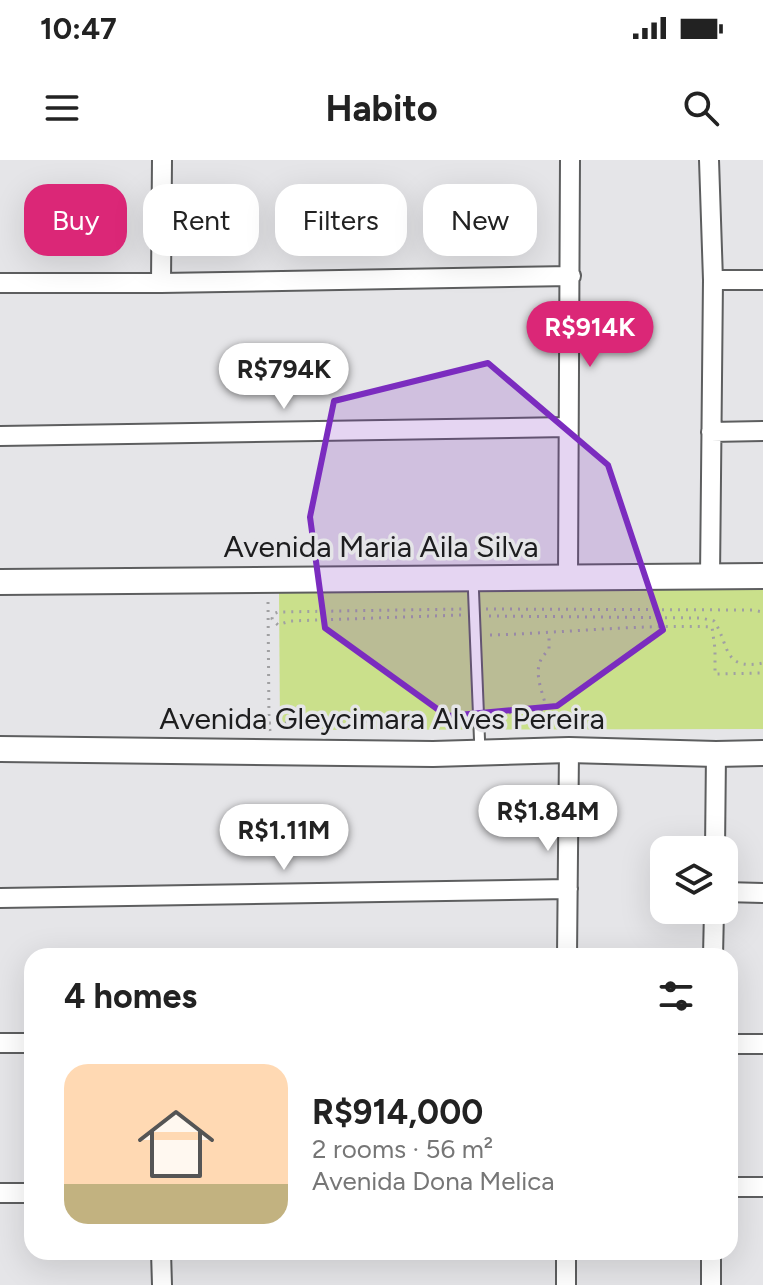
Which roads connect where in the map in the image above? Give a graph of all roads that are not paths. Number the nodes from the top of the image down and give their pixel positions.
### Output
1 (162, 160) edge
2 (570, 160) edge
3 (709, 160) edge
4 (571, 276) junction
5 (713, 280) junction
6 (763, 280) edge
7 (0, 283) edge
8 (161, 283) junction
9 (568, 427) junction
10 (763, 431) edge
11 (711, 432) junction
12 (0, 436) edge
13 (763, 576) edge
14 (710, 577) junction
15 (568, 578) junction
16 (473, 579) junction
17 (0, 582) edge
18 (0, 749) edge
19 (569, 750) junction
20 (480, 753) junction
21 (763, 753) edge
22 (716, 754) junction
23 (715, 836) edge
24 (568, 889) junction
25 (738, 892) edge
26 (763, 893) edge
27 (0, 898) edge
28 (714, 924) edge
29 (567, 948) edge
30 (713, 948) edge
31 (0, 1043) edge
32 (24, 1043) edge
33 (738, 1044) edge
34 (763, 1044) edge
35 (738, 1187) edge
36 (763, 1187) edge
37 (0, 1193) edge
38 (24, 1193) edge
39 (161, 1260) edge
40 (566, 1260) edge
41 (711, 1260) edge
42 (162, 1285) edge
43 (566, 1285) edge
44 (711, 1285) edge

1 - 8 street
2 - 4 street
3 - 5 street
4 - 8 street
4 - 9 street
5 - 6 street
5 - 11 street
7 - 8 street
9 - 12 street
9 - 15 street
10 - 11 street
11 - 14 street
13 - 14 street, Avenida Maria Aila Silva
14 - 15 street, Avenida Maria Aila Silva
15 - 16 street, Avenida Maria Aila Silva
16 - 17 street, Avenida Maria Aila Silva
16 - 20 lane
18 - 20 street, Avenida Gleycimara Alves Pereira
19 - 20 street, Avenida Gleycimara Alves Pereira
19 - 22 street, Avenida Gleycimara Alves Pereira
19 - 24 street
21 - 22 street, Avenida Gleycimara Alves Pereira
22 - 23 street
24 - 27 street
24 - 29 street
25 - 26 street
28 - 30 street
31 - 32 street
33 - 34 street
35 - 36 street
37 - 38 street
39 - 42 street
40 - 43 street
41 - 44 street

